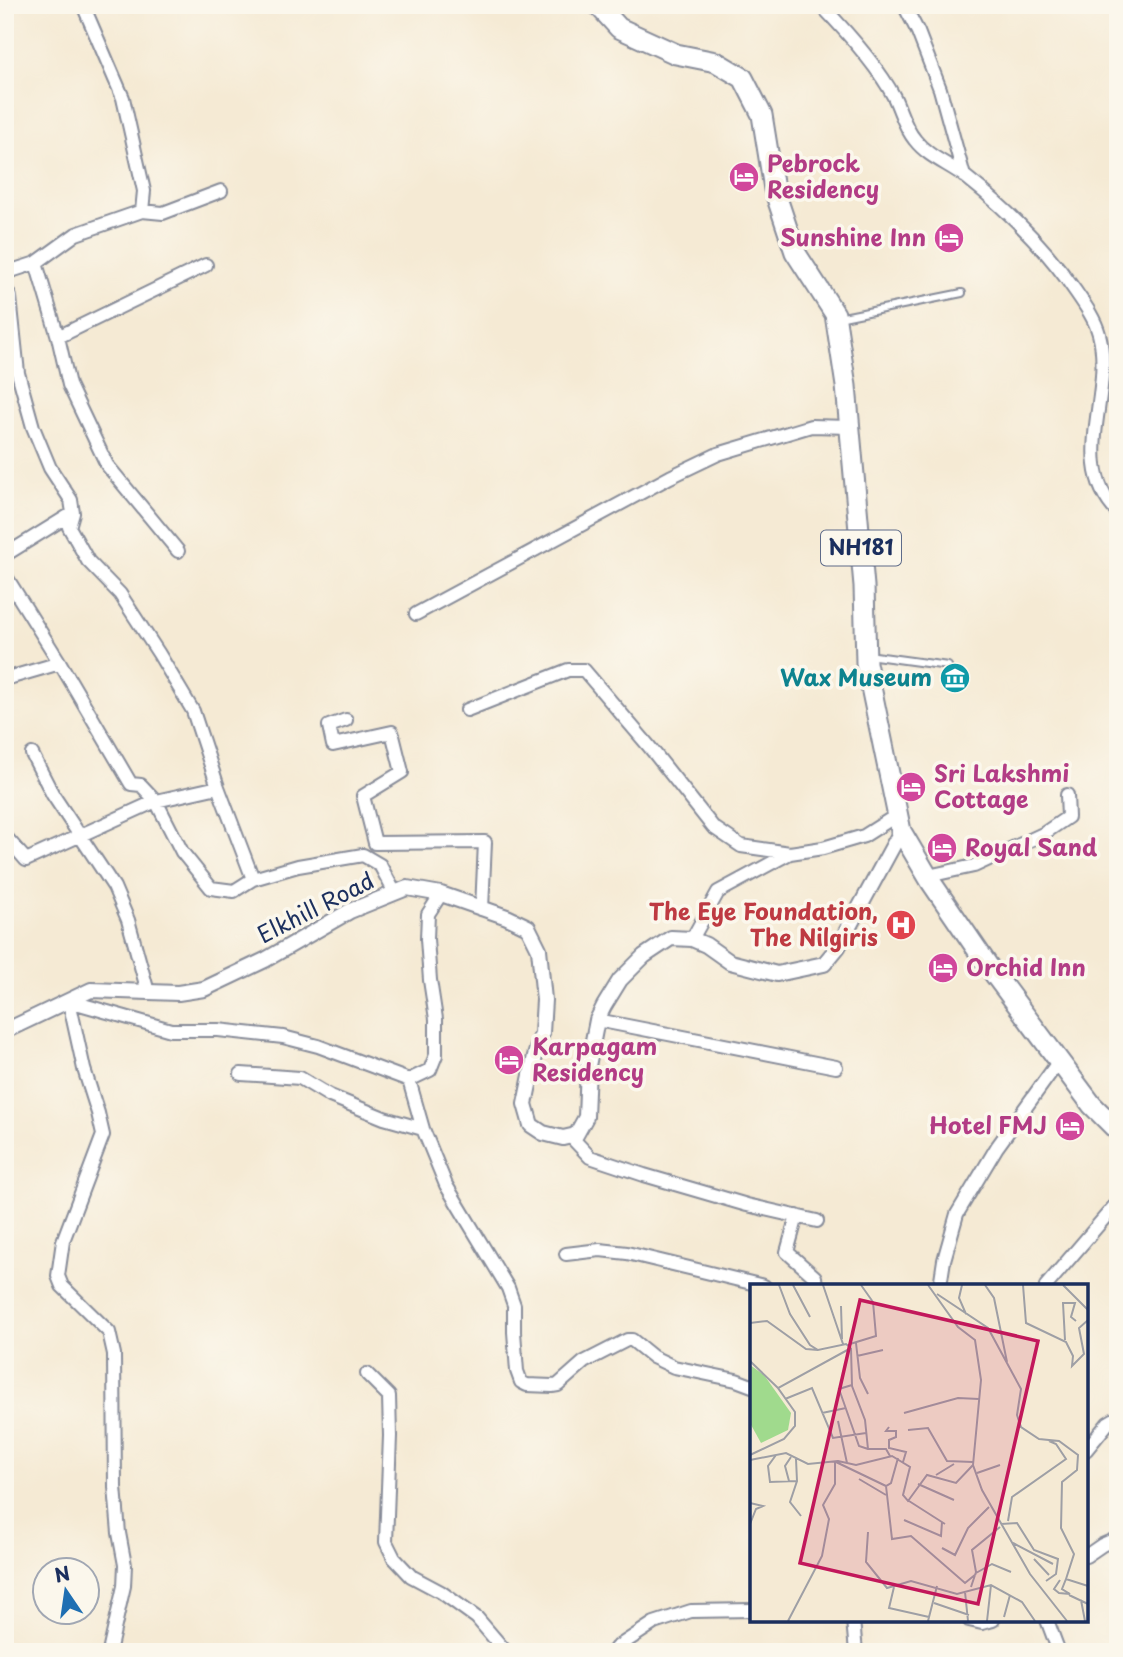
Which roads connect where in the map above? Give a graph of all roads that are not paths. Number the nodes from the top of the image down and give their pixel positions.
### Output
1 (83, 5) edge
2 (598, 5) edge
3 (821, 5) edge
4 (904, 5) edge
5 (964, 176) junction
6 (221, 191) dead end
7 (142, 211) junction
8 (36, 263) junction
9 (206, 265) dead end
10 (5, 273) edge
11 (962, 293) dead end
12 (7, 295) edge
13 (836, 318) junction
14 (58, 337) junction
15 (850, 427) junction
16 (73, 513) junction
17 (1118, 513) edge
18 (178, 551) dead end
19 (5, 555) edge
20 (5, 575) edge
21 (416, 614) dead end
22 (866, 654) junction
23 (60, 663) junction
24 (948, 666) dead end
25 (5, 679) edge
26 (467, 710) dead end
27 (346, 720) dead end
28 (32, 754) dead end
29 (218, 787) junction
30 (1067, 795) dead end
31 (156, 801) junction
32 (899, 823) junction
33 (80, 835) junction
34 (5, 836) edge
35 (790, 853) junction
36 (928, 876) junction
37 (253, 879) junction
38 (395, 893) junction
39 (441, 894) junction
40 (482, 909) junction
41 (692, 939) junction
42 (148, 992) junction
43 (69, 1001) junction
44 (597, 1020) junction
45 (5, 1031) edge
46 (1059, 1061) junction
47 (836, 1067) dead end
48 (241, 1073) dead end
49 (409, 1080) junction
50 (423, 1129) junction
51 (1118, 1131) edge
52 (571, 1137) junction
53 (1118, 1202) edge
54 (797, 1216) junction
55 (817, 1221) dead end
56 (566, 1254) dead end
57 (756, 1284) edge
58 (816, 1284) edge
59 (940, 1284) edge
60 (1048, 1284) edge
61 (367, 1374) dead end
62 (750, 1385) edge
63 (1118, 1417) edge
64 (1088, 1448) edge
65 (1118, 1538) edge
66 (1088, 1555) edge
67 (750, 1610) edge
68 (853, 1622) edge
69 (1048, 1622) edge
70 (109, 1652) edge
71 (506, 1652) edge
72 (613, 1652) edge
73 (856, 1652) edge
74 (1059, 1652) edge

1 - 7 street
2 - 13 highway, NH181
3 - 5 street
4 - 5 street
5 - 17 street
6 - 7 street
7 - 8 street
8 - 10 street
8 - 14 street
9 - 14 street
11 - 13 lane
12 - 16 street
13 - 15 highway, NH181
14 - 18 street
15 - 21 street
15 - 22 highway, NH181
16 - 19 street
16 - 29 street
20 - 23 street
22 - 24 lane
22 - 32 highway, NH181
23 - 25 street
23 - 31 street
26 - 35 street
27 - 40 street
28 - 33 street
29 - 31 street
29 - 37 street
30 - 36 street
31 - 33 street
31 - 37 street
32 - 35 street
32 - 36 highway, NH181
32 - 41 street
33 - 34 street
33 - 42 street
35 - 41 street
36 - 46 highway, NH181
37 - 38 street
38 - 39 street, Elkhill Road
38 - 42 street, Elkhill Road
39 - 40 street, Elkhill Road
39 - 49 street
40 - 52 street, Elkhill Road
41 - 44 street
42 - 43 street, Elkhill Road
43 - 45 street, Elkhill Road
43 - 49 street
43 - 70 street
44 - 47 street
44 - 52 street
46 - 51 highway, NH181
46 - 59 street
48 - 50 street
49 - 50 street
50 - 62 street
52 - 54 street
53 - 60 street
54 - 55 street
54 - 58 street
56 - 57 street
61 - 71 street
63 - 64 street
65 - 66 street
67 - 72 street
68 - 73 street
69 - 74 street

